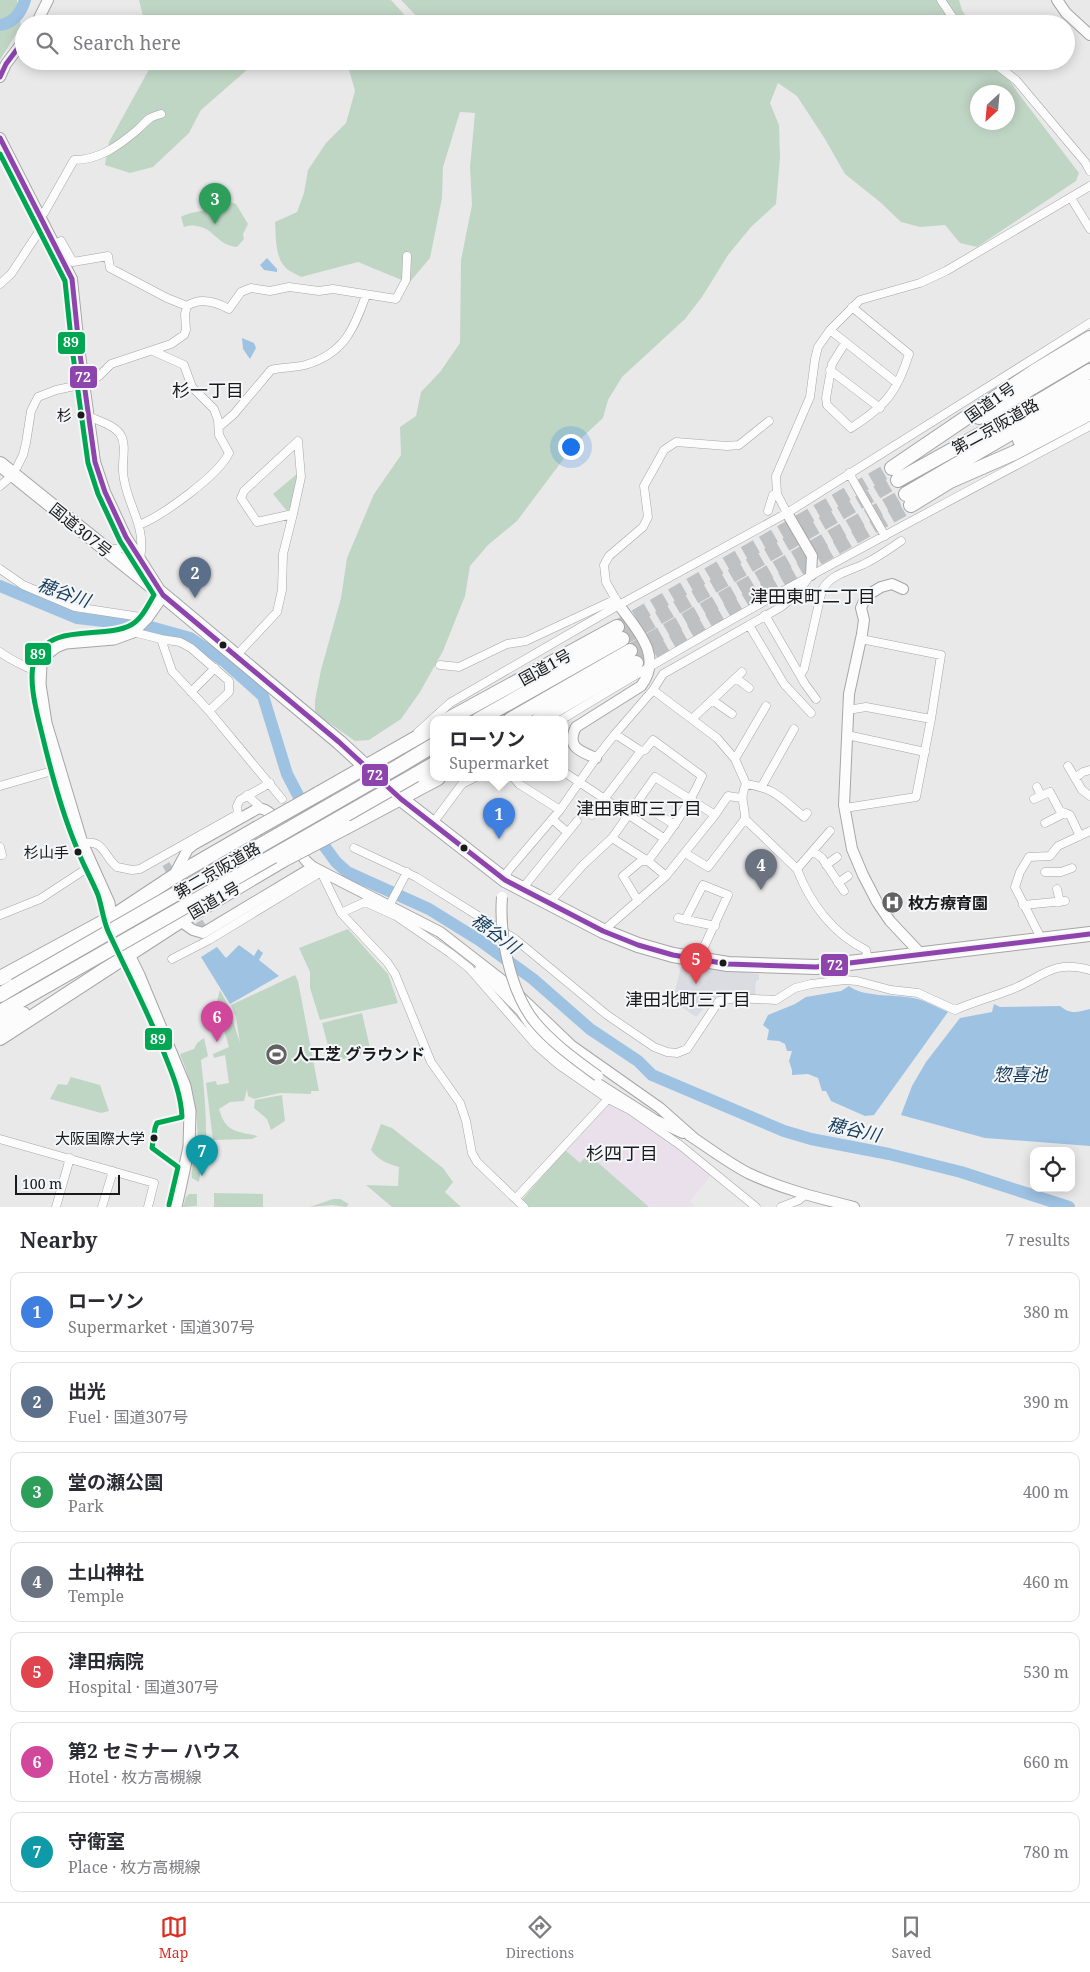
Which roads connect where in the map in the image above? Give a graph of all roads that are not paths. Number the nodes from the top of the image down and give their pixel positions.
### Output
1 (48, 0) edge
2 (941, 0) edge
3 (1057, 0) edge
4 (40, 15) edge
5 (951, 15) edge
6 (1068, 15) edge
7 (1075, 21) edge
8 (1090, 35) edge
9 (15, 52) edge
10 (1003, 70) edge
11 (0, 76) edge
12 (161, 114) dead end
13 (0, 138) edge
14 (3, 152) edge
15 (1090, 171) edge
16 (1090, 186) edge
17 (1071, 198) junction
18 (42, 220) junction
19 (1090, 229) edge
20 (55, 244) junction
21 (407, 256) dead end
22 (0, 284) edge
23 (366, 295) junction
24 (187, 306) junction
25 (852, 307) junction
26 (1090, 323) edge
27 (830, 330) junction
28 (1090, 338) edge
29 (845, 342) junction
30 (153, 351) junction
31 (1090, 353) edge
32 (830, 370) junction
33 (1090, 371) edge
34 (84, 384) junction
35 (897, 384) junction
36 (1090, 387) edge
37 (1090, 401) edge
38 (880, 408) junction
39 (1090, 413) edge
40 (90, 417) junction
41 (769, 421) dead end
42 (955, 426) junction
43 (1090, 426) edge
44 (219, 427) junction
45 (0, 464) edge
46 (17, 467) dead end
47 (849, 473) junction
48 (895, 474) joint
49 (8, 479) dead end
50 (950, 481) junction
51 (0, 486) edge
52 (777, 494) junction
53 (768, 510) dead end
54 (787, 513) junction
55 (293, 514) junction
56 (139, 525) junction
57 (885, 536) junction
58 (126, 537) junction
59 (901, 541) dead end
60 (106, 550) junction
61 (140, 558) junction
62 (0, 569) edge
63 (811, 575) junction
64 (903, 589) dead end
65 (163, 595) junction
66 (617, 602) junction
67 (765, 616) junction
68 (147, 618) junction
69 (749, 625) junction
70 (134, 632) junction
71 (861, 638) junction
72 (161, 639) junction
73 (0, 652) edge
74 (235, 657) junction
75 (638, 660) junction
76 (440, 665) dead end
77 (215, 668) junction
78 (742, 672) dead end
79 (40, 674) junction
80 (800, 675) junction
81 (736, 678) junction
82 (805, 684) junction
83 (749, 688) dead end
84 (653, 690) junction
85 (192, 692) junction
86 (795, 696) junction
87 (816, 699) dead end
88 (712, 700) junction
89 (766, 706) dead end
90 (848, 710) junction
91 (209, 711) junction
92 (811, 712) dead end
93 (732, 714) dead end
94 (436, 716) edge
95 (455, 716) edge
96 (485, 716) edge
97 (519, 716) edge
98 (545, 716) edge
99 (566, 716) edge
100 (692, 719) junction
101 (931, 720) junction
102 (430, 722) edge
103 (794, 729) dead end
104 (430, 730) edge
105 (615, 734) junction
106 (848, 735) junction
107 (409, 741) junction
108 (430, 747) edge
109 (640, 751) junction
110 (925, 752) junction
111 (596, 758) junction
112 (736, 759) junction
113 (366, 766) junction
114 (430, 766) edge
115 (1068, 766) dead end
116 (59, 768) junction
117 (1090, 770) edge
118 (568, 774) edge
119 (1074, 778) junction
120 (433, 781) edge
121 (468, 781) edge
122 (516, 781) edge
123 (580, 782) junction
124 (270, 783) junction
125 (1, 784) edge
126 (746, 784) junction
127 (762, 786) junction
128 (1037, 787) dead end
129 (247, 795) junction
130 (1090, 796) edge
131 (741, 798) junction
132 (282, 799) dead end
133 (401, 799) junction
134 (604, 799) junction
135 (692, 799) junction
136 (638, 802) junction
137 (260, 808) junction
138 (845, 808) junction
139 (560, 810) junction
140 (807, 813) dead end
141 (1065, 813) junction
142 (630, 814) junction
143 (592, 815) dead end
144 (715, 815) junction
145 (552, 819) junction
146 (745, 819) junction
147 (577, 821) dead end
148 (433, 823) junction
149 (1045, 823) dead end
150 (676, 825) junction
151 (830, 831) dead end
152 (1090, 831) edge
153 (567, 832) junction
154 (1080, 836) junction
155 (612, 838) junction
156 (665, 839) junction
157 (82, 843) junction
158 (0, 847) edge
159 (354, 848) dead end
160 (813, 851) junction
161 (685, 853) junction
162 (0, 855) edge
163 (161, 856) junction
164 (1050, 856) junction
165 (837, 857) dead end
166 (648, 861) junction
167 (166, 864) tunnel mouth
168 (92, 865) junction
169 (826, 865) junction
170 (1072, 868) dead end
171 (797, 869) junction
172 (317, 870) junction
173 (407, 872) junction
174 (1045, 872) dead end
175 (1061, 872) junction
176 (666, 876) junction
177 (848, 876) dead end
178 (173, 877) junction
179 (505, 880) junction
180 (838, 883) junction
181 (522, 889) junction
182 (1057, 890) dead end
183 (844, 892) dead end
184 (638, 901) junction
185 (391, 903) junction
186 (549, 903) junction
187 (1023, 905) junction
188 (341, 913) junction
189 (0, 915) edge
190 (111, 918) junction
191 (414, 918) junction
192 (180, 921) junction
193 (715, 926) junction
194 (603, 931) junction
195 (1090, 934) edge
196 (1042, 940) junction
197 (921, 954) junction
198 (129, 955) junction
199 (172, 959) dead end
200 (698, 960) junction
201 (868, 960) junction
202 (1090, 970) edge
203 (0, 979) edge
204 (0, 995) edge
205 (52, 1004) junction
206 (0, 1012) edge
207 (0, 1026) edge
208 (0, 1038) edge
209 (608, 1099) junction
210 (0, 1139) edge
211 (695, 1139) junction
212 (70, 1158) junction
213 (113, 1170) junction
214 (805, 1195) junction
215 (516, 1198) junction
216 (56, 1207) edge
217 (102, 1207) edge
218 (148, 1207) edge
219 (176, 1207) edge
220 (524, 1207) edge
221 (756, 1207) edge
222 (781, 1207) edge
223 (854, 1207) edge

1 - 4 street
2 - 5 street
3 - 6 street
7 - 8 street
9 - 11 street
10 - 15 street
12 - 18 street
13 - 14 street
14 - 18 street
16 - 17 street
17 - 19 street
17 - 25 street
18 - 20 street
18 - 22 street
20 - 24 street
20 - 34 street
21 - 23 street
23 - 24 street
23 - 44 street
24 - 30 street
25 - 27 street
25 - 35 street
26 - 47 street
27 - 29 street
27 - 52 street
28 - 42 highway, 国道1号
29 - 32 street
29 - 35 street
30 - 34 street
30 - 44 street
31 - 42 highway
32 - 38 street
32 - 38 street
33 - 48 highway, 第二京阪道路
34 - 40 street
34 - 46 street
35 - 38 street
36 - 50 highway, 第二京阪道路
37 - 50 highway
39 - 50 highway
40 - 56 street
40 - 58 street
41 - 66 street
42 - 48 highway, 国道1号
43 - 57 street
44 - 56 street
45 - 60 highway, 国道307号
47 - 54 street
47 - 57 street
49 - 51 street
52 - 53 street
52 - 54 street
54 - 63 street
54 - 66 street
55 - 55 street
55 - 74 street
56 - 61 street
57 - 63 street
58 - 60 street
58 - 61 street
59 - 80 street
60 - 65 highway, 国道307号
61 - 65 street
62 - 68 street
63 - 67 street
63 - 75 street
64 - 71 street
65 - 68 main road
65 - 74 highway, 国道307号
66 - 75 street
66 - 76 street
66 - 94 street
67 - 69 street
67 - 80 street
68 - 70 main road
69 - 84 street
69 - 86 street
70 - 72 street
70 - 79 main road
71 - 90 street
71 - 101 street
72 - 77 street
72 - 85 street
73 - 79 street
74 - 113 highway, 国道307号
75 - 97 highway
75 - 98 highway
75 - 99 street
75 - 111 street
77 - 85 street
77 - 91 street
78 - 81 street
79 - 116 main road
80 - 82 street
81 - 83 street
81 - 88 street
82 - 86 street
82 - 87 street
84 - 100 street
84 - 105 street
85 - 91 street
86 - 92 street
88 - 93 street
88 - 100 street
89 - 112 street
90 - 101 street
90 - 106 street
91 - 124 street
95 - 96 highway, 国道1号
100 - 112 street
101 - 110 street
102 - 107 street
103 - 127 street
104 - 107 highway
105 - 109 street
105 - 111 street
106 - 110 street
106 - 138 street
107 - 113 highway
108 - 204 highway, 第二京阪道路, bridge
109 - 134 street
109 - 135 street
110 - 138 street
111 - 123 street
112 - 126 street
113 - 133 highway, 国道307号
113 - 178 highway, bridge
114 - 206 highway, 第二京阪道路, bridge
115 - 119 street
116 - 125 street
116 - 157 main road
117 - 119 street
118 - 123 street
119 - 130 street
120 - 133 highway, 国道1号
121 - 148 street
122 - 139 street
123 - 134 street
123 - 139 street
124 - 129 street
124 - 132 street
126 - 127 street
126 - 131 street
127 - 140 street
128 - 141 street
129 - 137 street
129 - 163 street
131 - 144 street
131 - 146 street
133 - 148 highway, 国道307号
133 - 192 highway, 国道1号, bridge
134 - 142 street
134 - 143 street
135 - 136 street
135 - 144 street
135 - 150 street
136 - 142 street
136 - 150 street
137 - 172 street
137 - 178 street
138 - 197 street
139 - 145 street
141 - 149 street
141 - 154 street
142 - 155 street
142 - 156 street
144 - 161 street
145 - 153 street
145 - 179 street
146 - 161 street
146 - 171 street
147 - 153 street
148 - 179 highway, 国道307号
150 - 156 street
151 - 160 street
152 - 154 street
153 - 181 street
154 - 164 street
155 - 166 street
155 - 186 street
156 - 166 street
157 - 163 street
157 - 168 main road
158 - 162 street
159 - 173 street
160 - 169 street
160 - 171 street
161 - 176 street
163 - 167 street
164 - 175 street
164 - 187 street
165 - 169 street
166 - 176 street
166 - 184 street
168 - 189 street
168 - 190 main road
169 - 180 street
170 - 175 street
171 - 201 street
172 - 185 street
172 - 188 street
172 - 192 street
172 - 199 street
173 - 185 street
173 - 202 street
174 - 175 street
176 - 184 street
177 - 180 street
178 - 190 highway
179 - 181 highway, 国道307号
179 - 211 street, bridge
180 - 183 street
181 - 186 highway, 国道307号
182 - 187 street
184 - 194 street
185 - 191 street
186 - 194 highway, 国道307号
187 - 196 street
188 - 209 street
188 - 215 street
190 - 198 main road
190 - 203 highway
191 - 211 street
191 - 211 street
192 - 198 highway, 国道1号
193 - 193 street
193 - 200 street
194 - 200 highway, 国道307号
195 - 196 highway, 国道307号
196 - 197 highway, 国道307号
197 - 201 highway, 国道307号
198 - 205 highway, 国道1号
198 - 219 main road
200 - 201 highway, 国道307号
205 - 207 highway
205 - 208 highway, 国道1号
209 - 215 street
209 - 221 street
210 - 212 street
211 - 214 street
212 - 213 street
212 - 216 street
213 - 217 street
213 - 218 street
214 - 222 street
214 - 223 street
215 - 220 street

